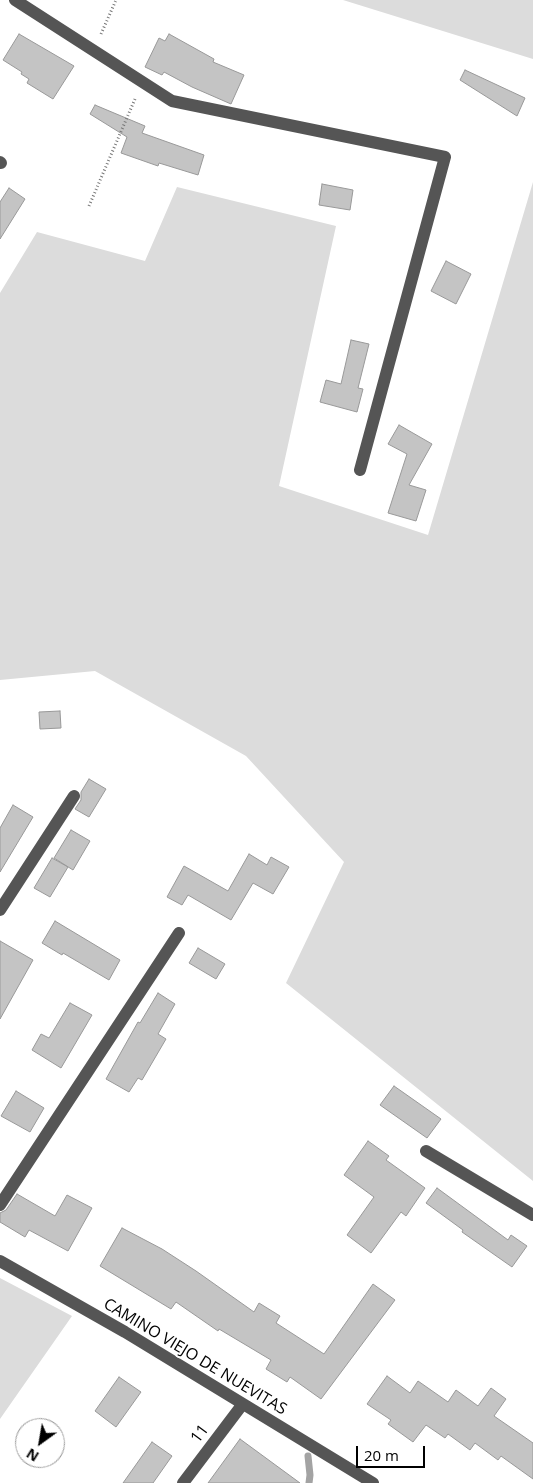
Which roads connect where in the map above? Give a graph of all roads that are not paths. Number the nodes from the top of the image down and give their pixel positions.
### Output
1 (15, 0) edge
2 (360, 470) dead end
3 (74, 796) dead end
4 (0, 910) edge
5 (179, 933) dead end
6 (426, 1151) dead end
7 (0, 1205) edge
8 (533, 1216) edge
9 (0, 1261) edge
10 (242, 1405) junction
11 (183, 1483) edge
12 (373, 1483) edge

1 - 2 street
3 - 4 street
5 - 7 street
6 - 8 street
9 - 10 street, CAMINO VIEJO DE NUEVITAS
10 - 11 street, 11
10 - 12 street, CAMINO VIEJO DE NUEVITAS

